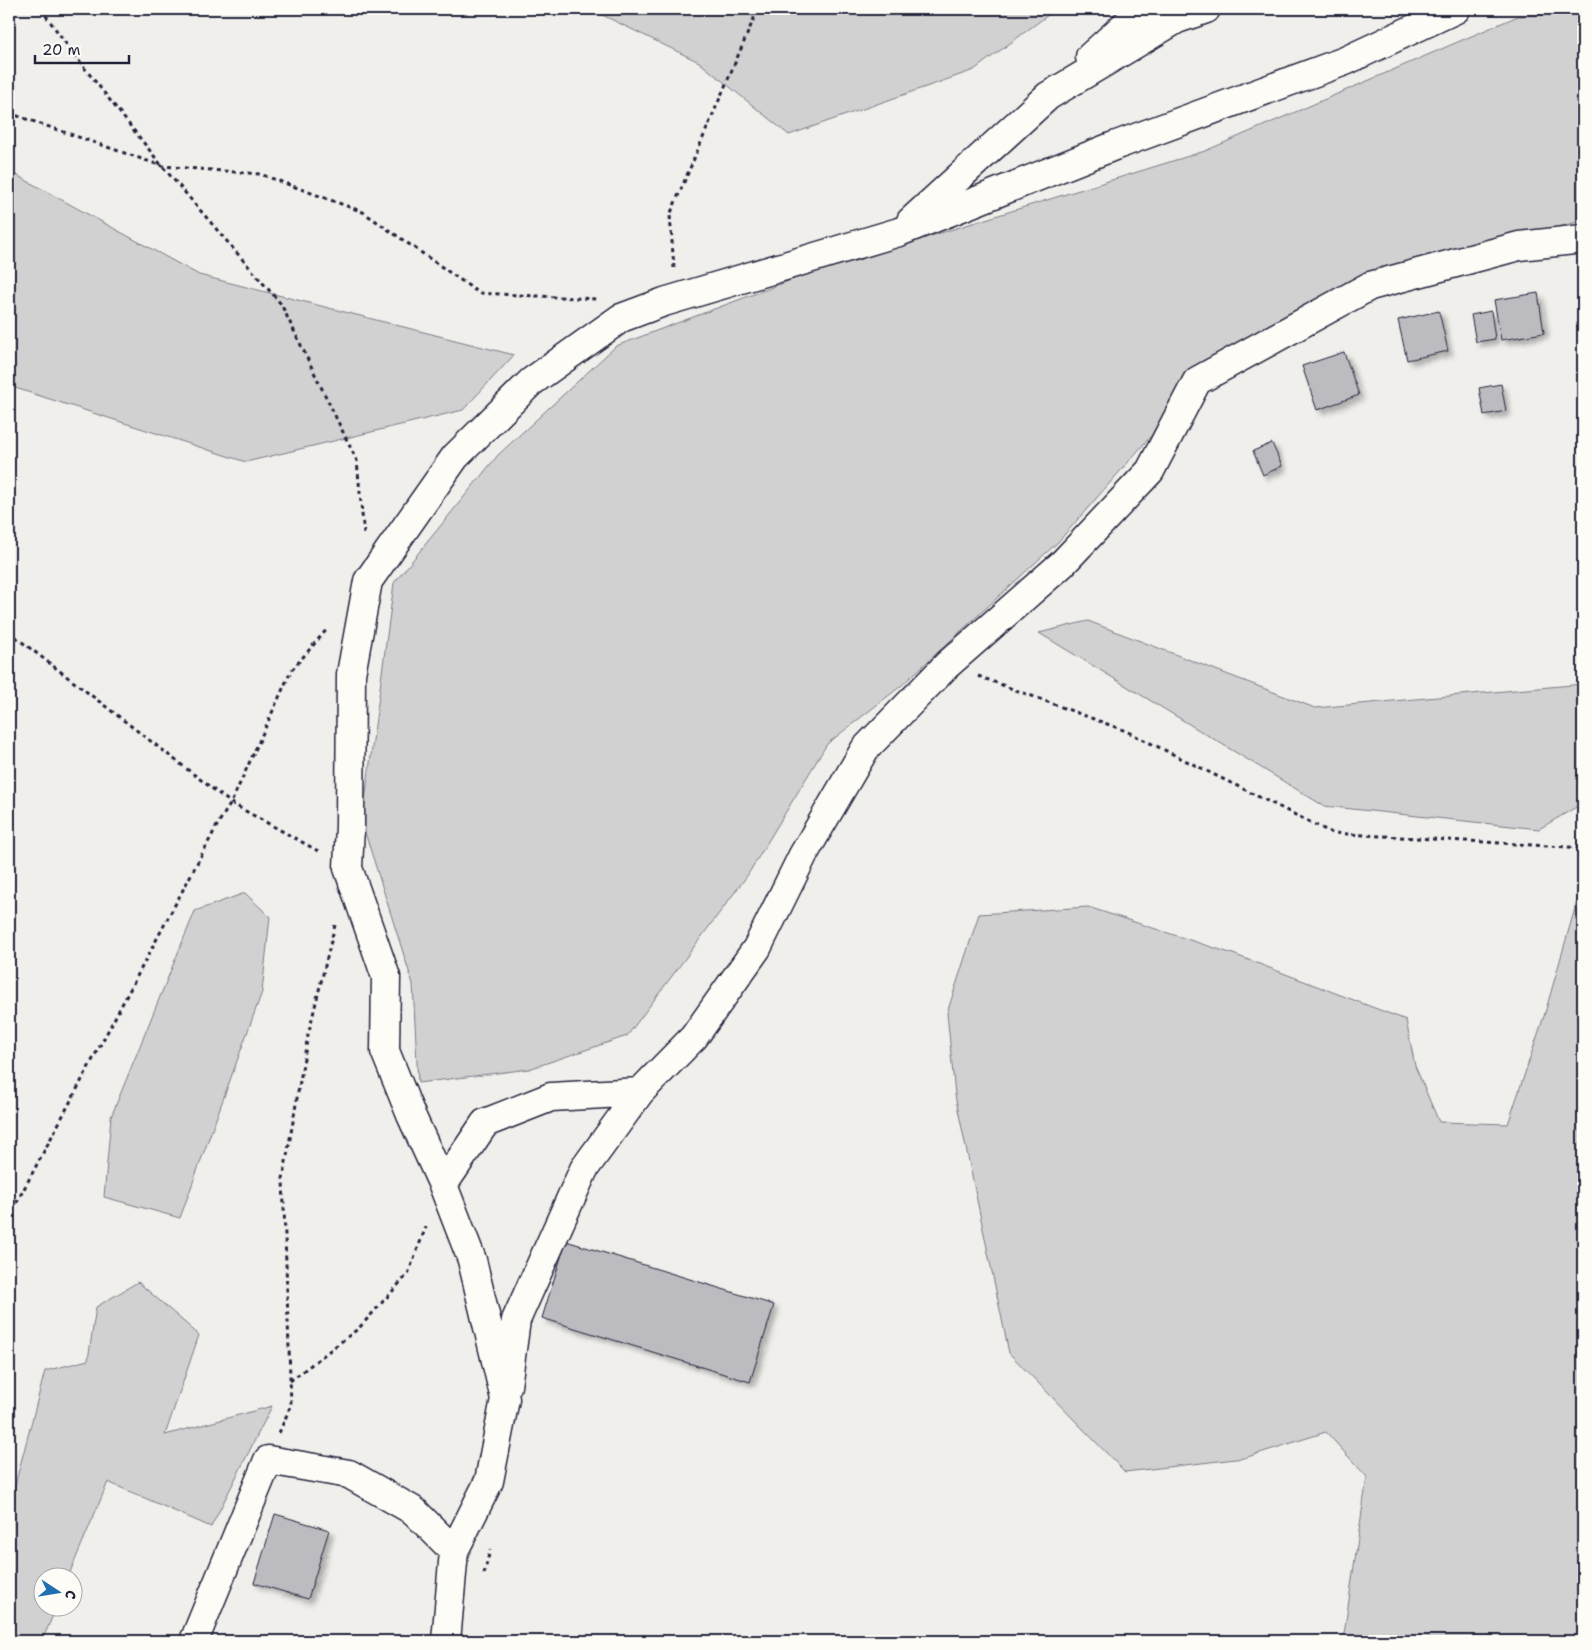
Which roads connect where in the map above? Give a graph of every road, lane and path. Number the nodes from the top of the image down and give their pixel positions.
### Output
1 (41, 9) edge
2 (758, 9) edge
3 (1143, 9) edge
4 (1206, 9) edge
5 (1456, 9) edge
6 (1048, 96) junction
7 (9, 112) edge
8 (162, 166) junction
9 (899, 232) junction
10 (1583, 239) edge
11 (676, 298) junction
12 (606, 299) dead end
13 (368, 581) junction
14 (329, 626) dead end
15 (9, 632) edge
16 (947, 664) junction
17 (231, 803) junction
18 (1583, 848) edge
19 (348, 868) junction
20 (335, 924) dead end
21 (640, 1092) junction
22 (443, 1184) junction
23 (9, 1217) edge
24 (290, 1381) junction
25 (504, 1400) junction
26 (268, 1460) junction
27 (454, 1551) junction
28 (194, 1641) edge
29 (446, 1641) edge

1 - 8 path
2 - 11 path
3 - 6 street
4 - 6 street
5 - 9 street
6 - 9 street
7 - 8 path
8 - 12 path
8 - 13 path
9 - 11 street
10 - 16 street
11 - 13 street
13 - 19 street
14 - 17 path
15 - 17 path
16 - 18 path
16 - 21 street
17 - 19 path
17 - 23 path
19 - 22 street
20 - 24 path
21 - 22 street
21 - 25 street
22 - 24 path
22 - 25 street
24 - 26 path
25 - 27 street
26 - 27 street
26 - 28 street
27 - 29 street

